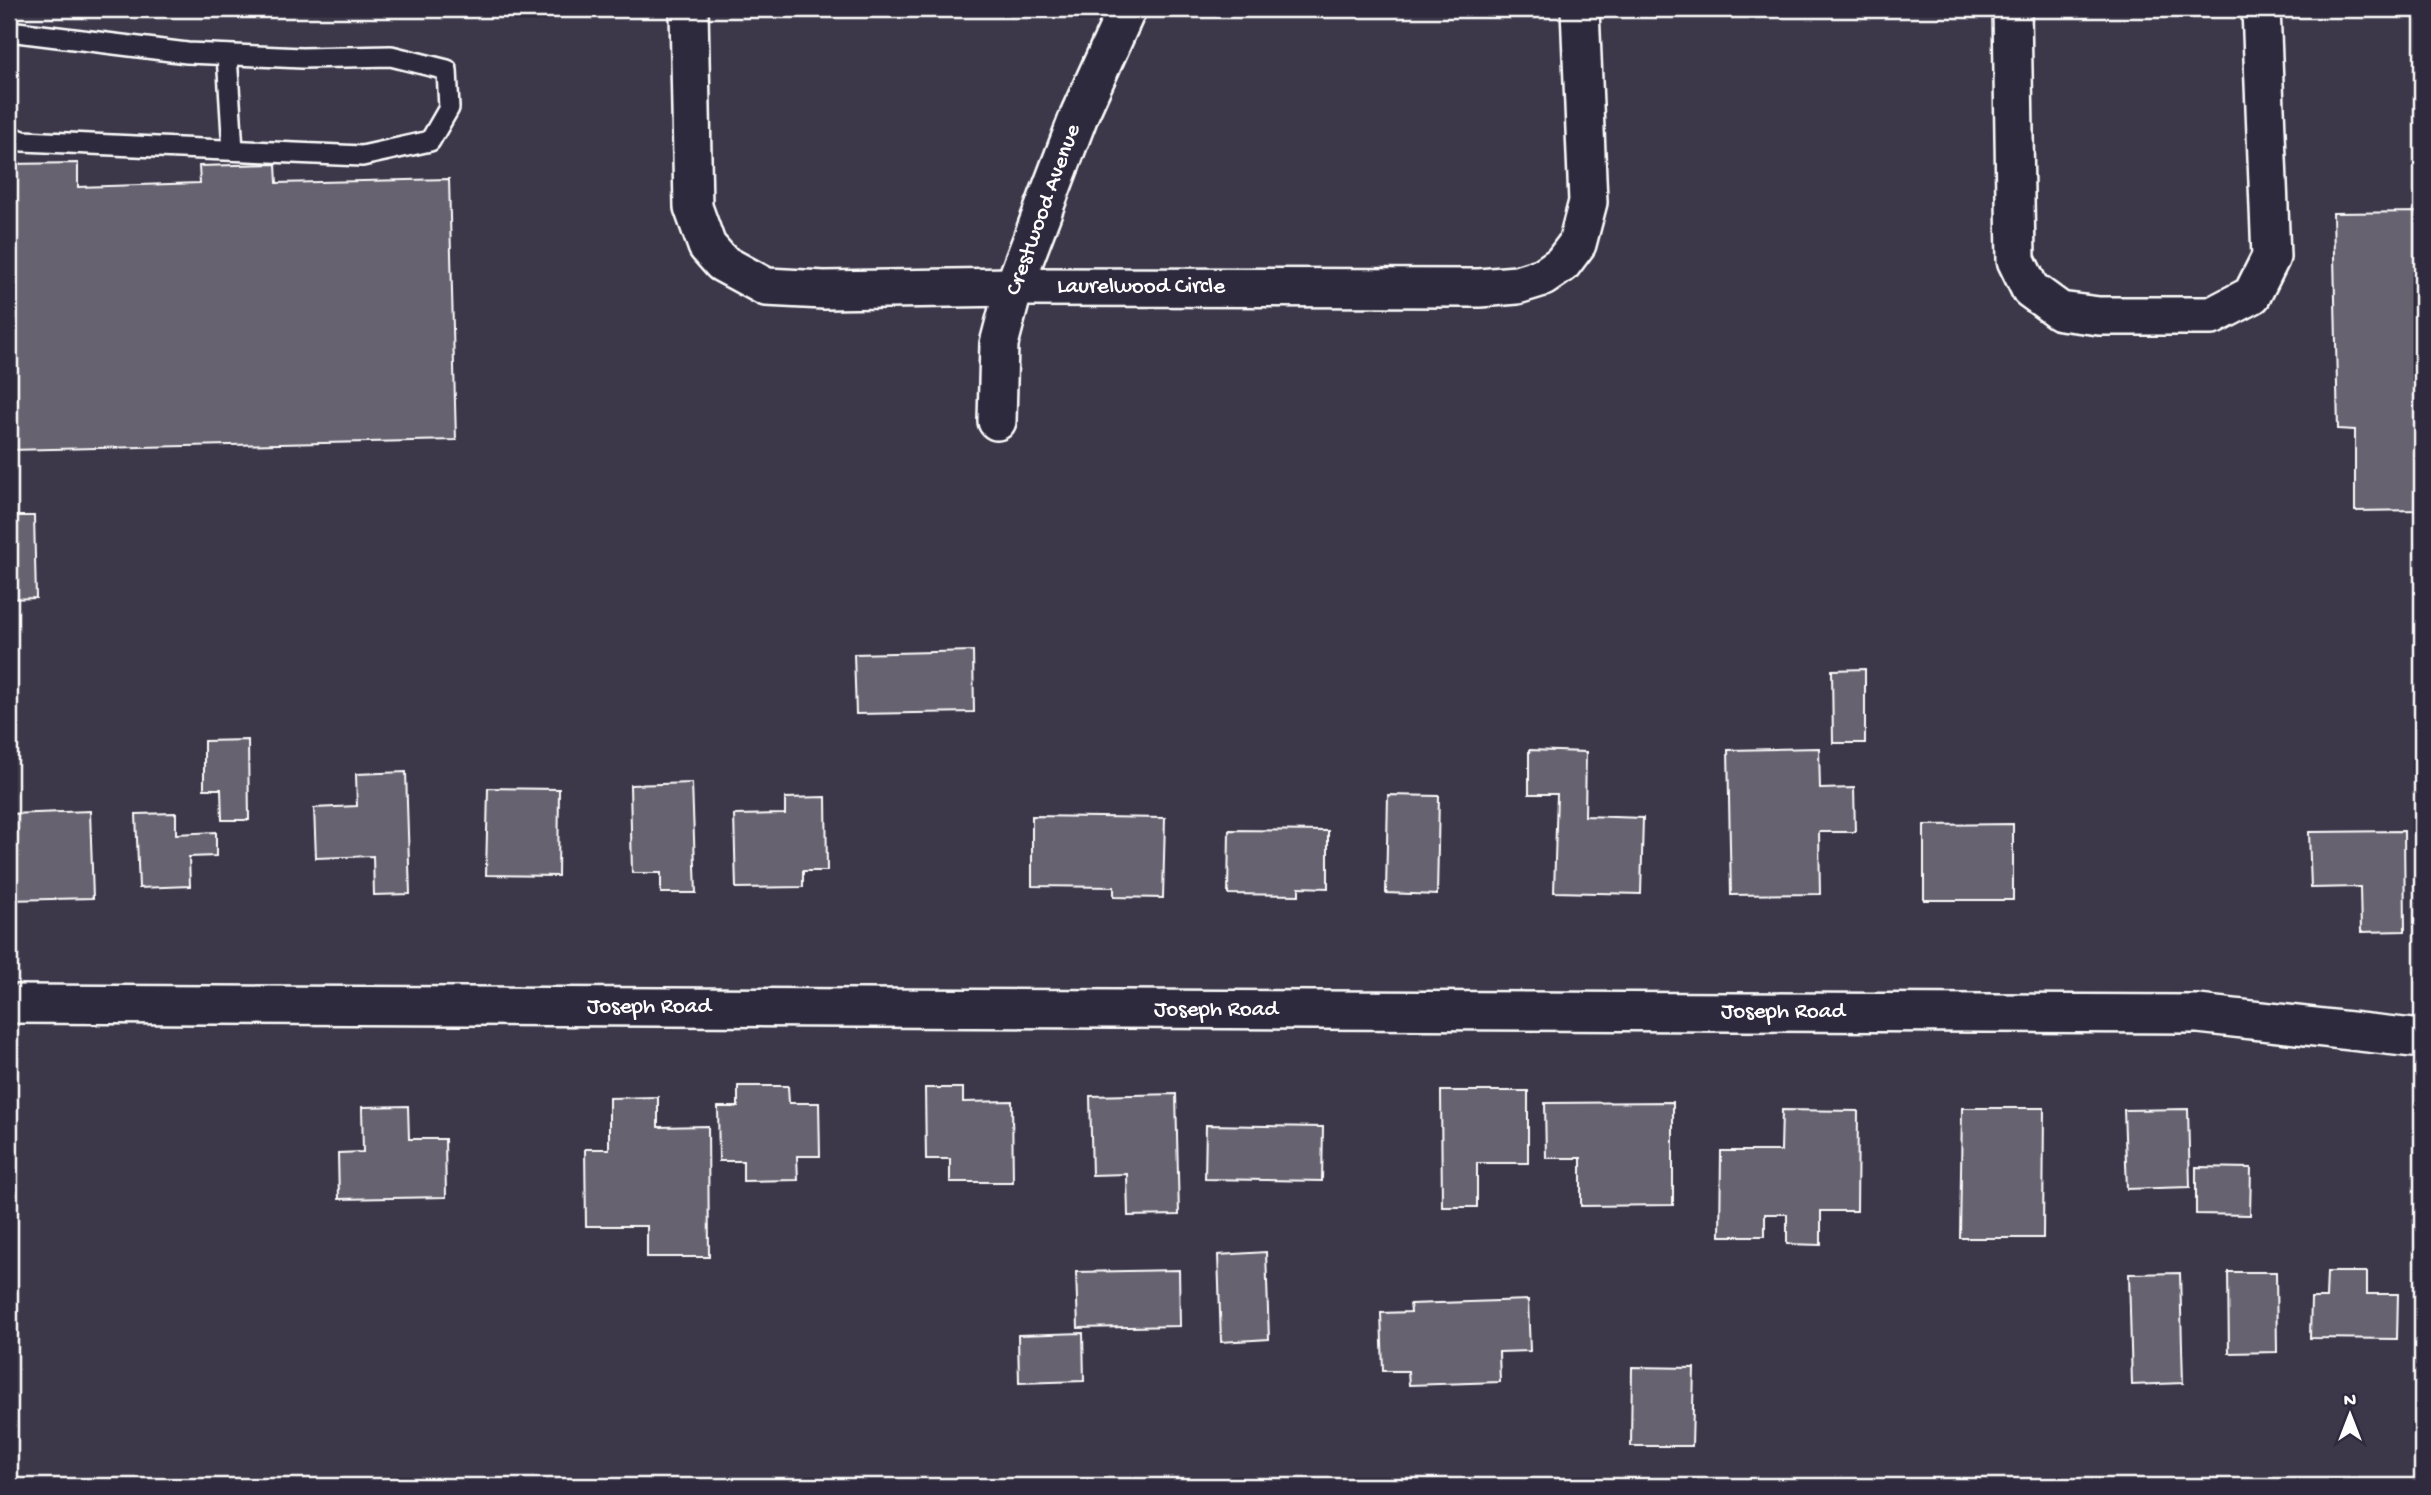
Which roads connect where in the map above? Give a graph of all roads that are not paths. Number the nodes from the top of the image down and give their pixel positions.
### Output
1 (690, 9) edge
2 (1126, 9) edge
3 (1580, 9) edge
4 (2012, 9) edge
5 (2261, 9) edge
6 (9, 31) edge
7 (227, 55) junction
8 (9, 136) edge
9 (233, 150) junction
10 (1014, 287) junction
11 (998, 421) dead end
12 (9, 1004) edge
13 (2422, 1039) edge

1 - 10 street, Laurelwood Circle
2 - 10 street, Crestwood Avenue
3 - 10 street, Laurelwood Circle
4 - 5 street
6 - 7 lane
7 - 9 lane
7 - 9 lane
8 - 9 lane
10 - 11 street, Crestwood Avenue
12 - 13 street, Joseph Road

